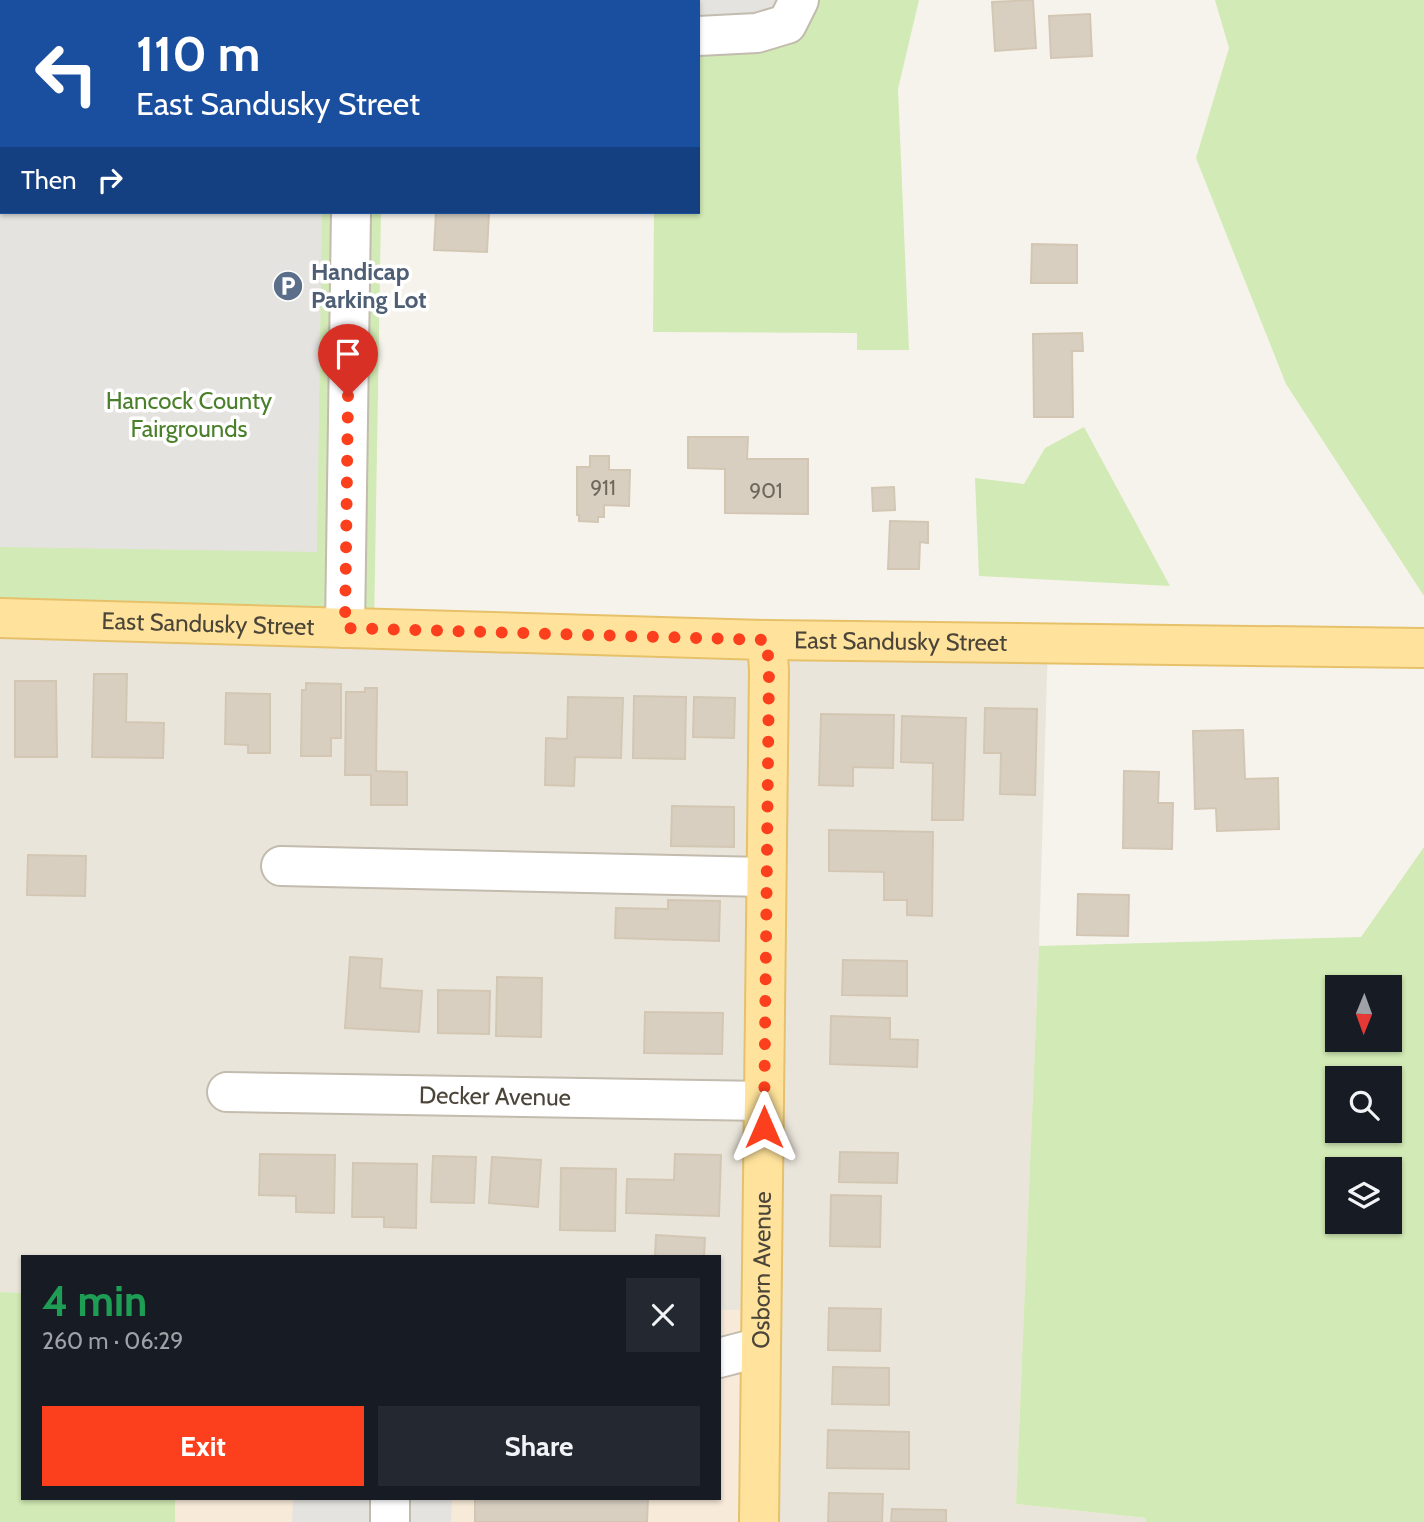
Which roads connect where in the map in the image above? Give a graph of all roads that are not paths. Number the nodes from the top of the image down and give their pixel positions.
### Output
1 (799, 0) edge
2 (700, 36) edge
3 (351, 214) edge
4 (0, 618) edge
5 (345, 628) junction
6 (767, 640) junction
7 (1424, 648) edge
8 (281, 866) dead end
9 (766, 877) junction
10 (227, 1092) dead end
11 (764, 1101) junction
12 (761, 1347) junction
13 (721, 1357) edge
14 (390, 1500) edge
15 (390, 1522) edge
16 (759, 1522) edge

1 - 2 street
3 - 5 street
4 - 5 main road, East Sandusky Street
5 - 6 main road, East Sandusky Street
6 - 7 main road, East Sandusky Street
6 - 9 main road, Osborn Avenue
8 - 9 street
9 - 11 main road, Osborn Avenue
10 - 11 street, Decker Avenue
11 - 12 main road, Osborn Avenue
12 - 13 street
12 - 16 main road, Osborn Avenue
14 - 15 street

